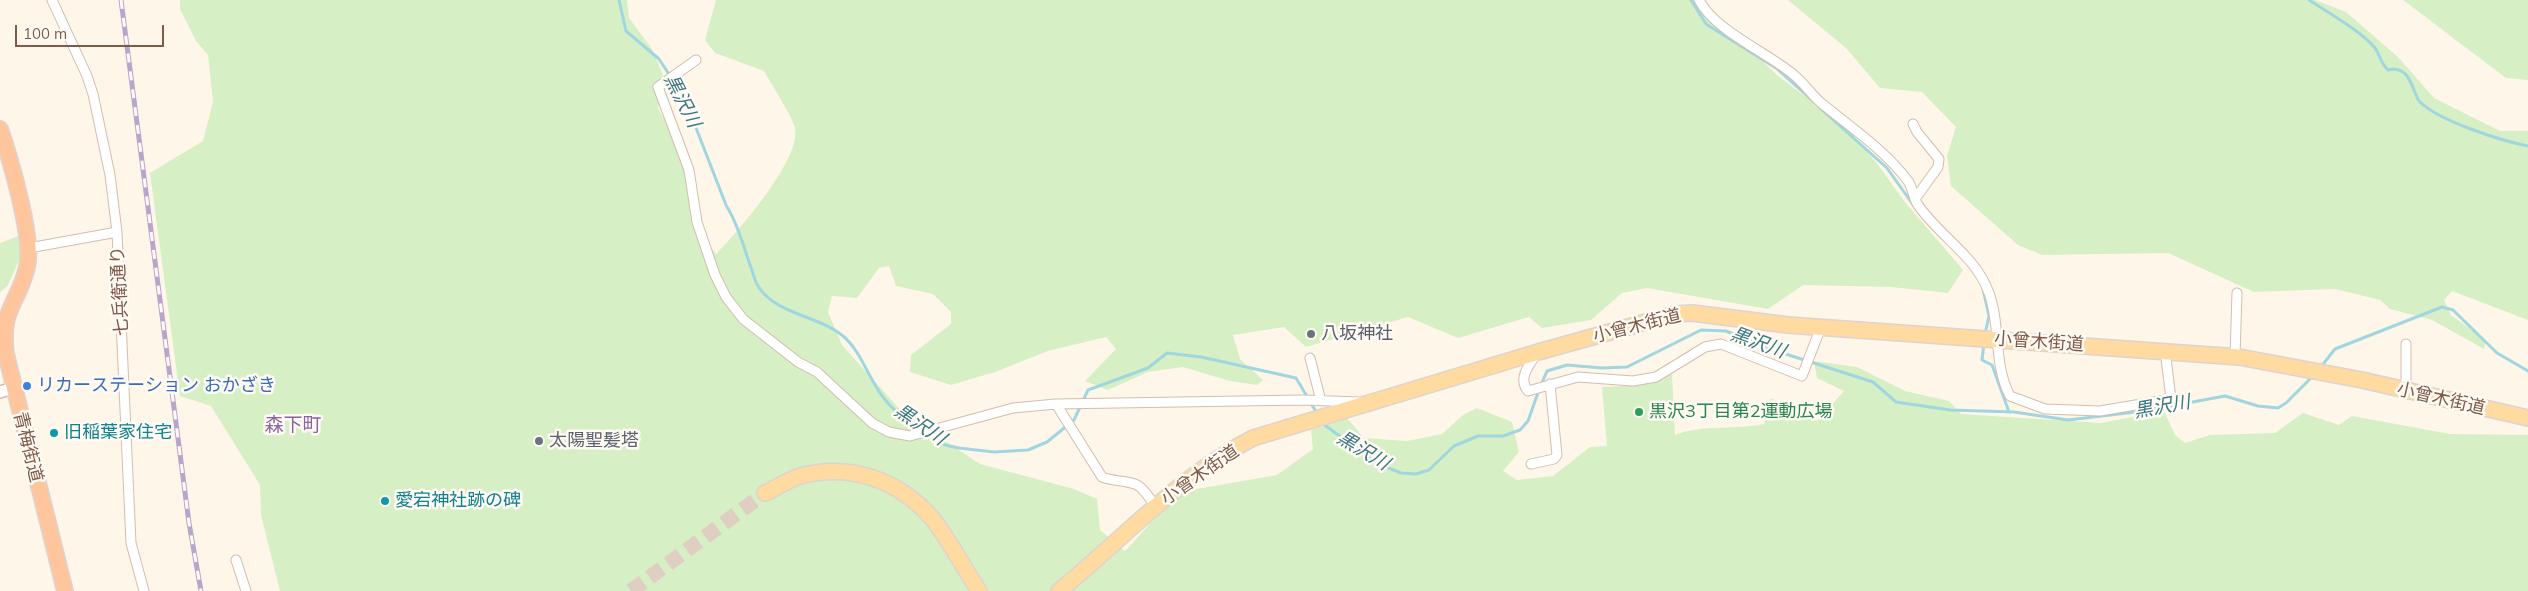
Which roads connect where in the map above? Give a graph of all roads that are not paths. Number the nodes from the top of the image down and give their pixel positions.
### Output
1 (52, 0) edge
2 (1699, 0) edge
3 (696, 60) dead end
4 (1914, 124) dead end
5 (0, 129) edge
6 (1916, 199) junction
7 (117, 232) junction
8 (29, 248) junction
9 (2237, 293) dead end
10 (1820, 327) junction
11 (1988, 338) junction
12 (2406, 344) dead end
13 (2165, 350) junction
14 (1538, 352) junction
15 (2235, 356) junction
16 (1310, 358) dead end
17 (1549, 384) junction
18 (7, 390) edge
19 (2406, 391) junction
20 (1318, 401) junction
21 (1371, 402) junction
22 (1056, 404) junction
23 (2528, 418) edge
24 (1531, 464) dead end
25 (765, 493) tunnel mouth
26 (1155, 506) junction
27 (236, 560) dead end
28 (65, 591) edge
29 (144, 591) edge
30 (246, 591) edge
31 (979, 591) edge
32 (1059, 591) edge

1 - 7 street, 七兵衛通り
2 - 6 street
3 - 22 street
4 - 6 street
5 - 8 highway, 青梅街道
6 - 11 street
7 - 8 street
7 - 29 street, 七兵衛通り
8 - 18 highway, 青梅街道
9 - 15 street
10 - 11 main road, 小曾木街道
10 - 14 main road, 小曾木街道
10 - 17 street
11 - 13 main road, 小曾木街道
11 - 13 street
12 - 19 street
13 - 15 main road, 小曾木街道
14 - 17 street
14 - 21 main road, 小曾木街道
15 - 19 main road, 小曾木街道
16 - 20 street
17 - 24 street
18 - 28 highway, 青梅街道
19 - 23 main road, 小曾木街道
20 - 21 street
20 - 22 street
21 - 26 main road, 小曾木街道
22 - 26 street
25 - 31 main road
26 - 32 main road, 小曾木街道
27 - 30 street

